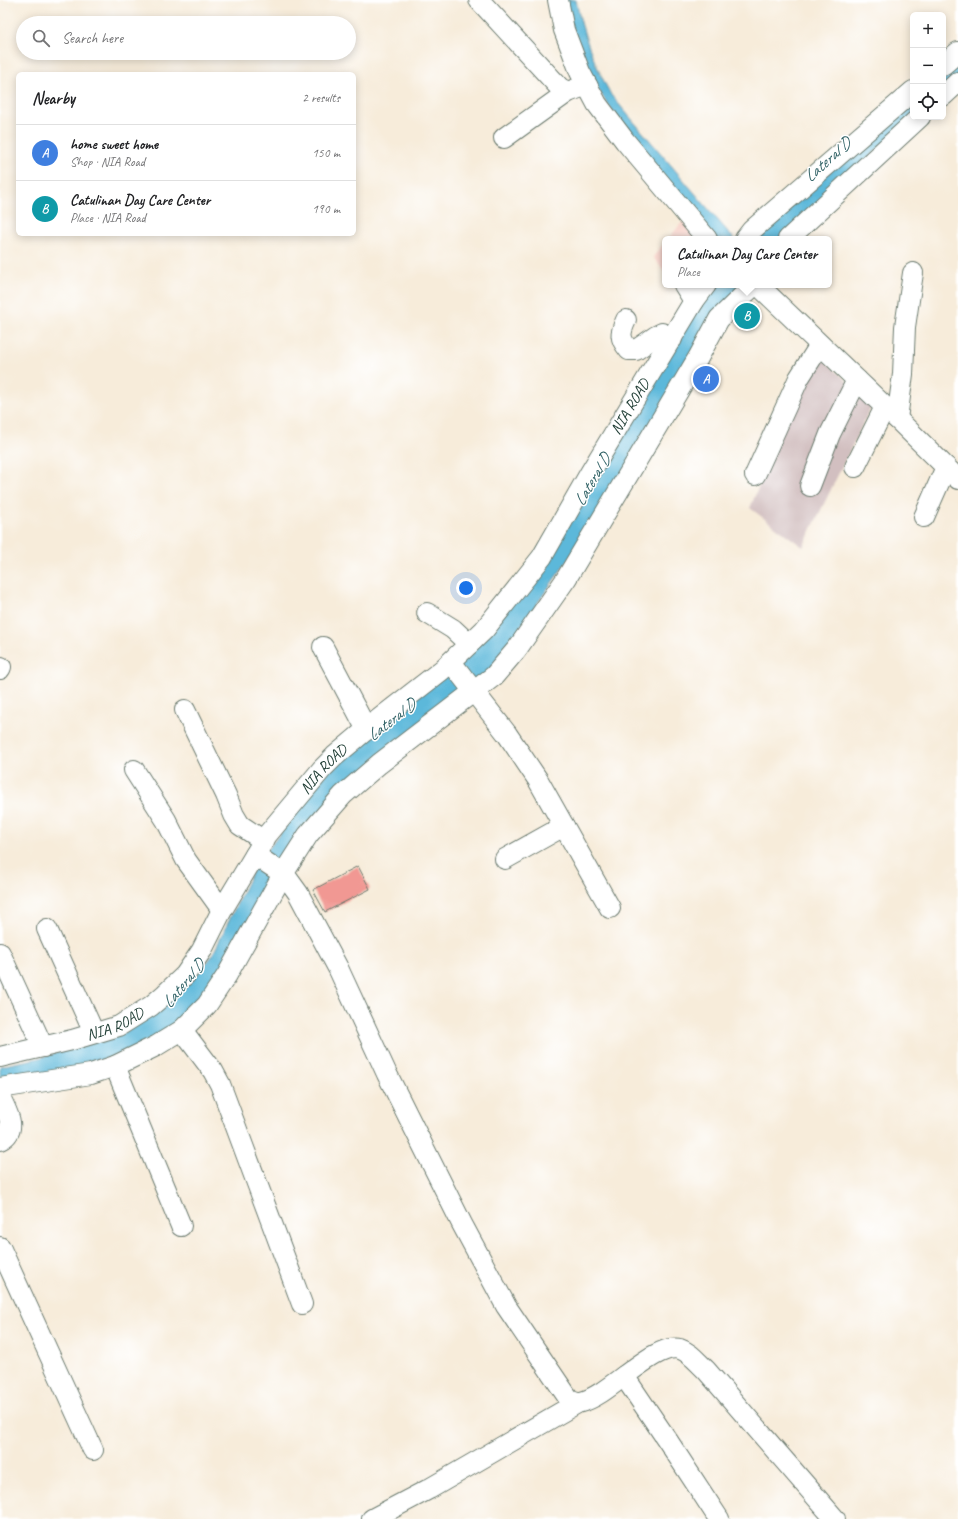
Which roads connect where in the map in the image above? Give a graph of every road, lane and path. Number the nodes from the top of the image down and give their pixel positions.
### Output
1 (479, 0) edge
2 (558, 0) edge
3 (958, 52) edge
4 (946, 62) edge
5 (958, 82) edge
6 (587, 85) junction
7 (568, 92) junction
8 (946, 93) edge
9 (910, 94) edge
10 (917, 120) edge
11 (504, 138) dead end
12 (702, 236) edge
13 (747, 236) edge
14 (791, 236) edge
15 (913, 273) dead end
16 (700, 288) edge
17 (751, 288) edge
18 (761, 288) edge
19 (689, 293) edge
20 (626, 320) dead end
21 (672, 339) junction
22 (820, 345) junction
23 (857, 380) junction
24 (891, 413) junction
25 (855, 467) dead end
26 (952, 473) edge
27 (755, 475) dead end
28 (810, 486) dead end
29 (924, 517) dead end
30 (427, 613) dead end
31 (469, 644) junction
32 (323, 647) dead end
33 (453, 664) junction
34 (475, 692) junction
35 (185, 710) dead end
36 (367, 730) junction
37 (134, 770) dead end
38 (564, 826) junction
39 (260, 851) junction
40 (505, 859) dead end
41 (281, 872) junction
42 (610, 908) dead end
43 (222, 910) junction
44 (46, 929) dead end
45 (0, 953) edge
46 (182, 1030) junction
47 (94, 1034) junction
48 (43, 1048) junction
49 (0, 1057) edge
50 (115, 1066) junction
51 (0, 1088) edge
52 (0, 1097) edge
53 (0, 1140) edge
54 (181, 1226) dead end
55 (0, 1247) edge
56 (302, 1304) dead end
57 (624, 1376) junction
58 (579, 1402) junction
59 (93, 1450) dead end
60 (372, 1519) edge
61 (719, 1519) edge
62 (835, 1519) edge

1 - 7 street
2 - 6 street
3 - 4 street
5 - 8 street
6 - 7 street
6 - 12 street
7 - 11 street
9 - 13 street
10 - 14 street
15 - 24 street
16 - 19 street, NIA ROAD
17 - 34 street
18 - 22 street
19 - 21 street, NIA ROAD
20 - 21 street
21 - 31 street, NIA ROAD
22 - 23 street
22 - 27 street
23 - 24 street
23 - 28 street
24 - 25 street
24 - 26 street
26 - 29 street
30 - 31 street
31 - 33 street, NIA ROAD
32 - 36 street
33 - 34 street
33 - 36 street, NIA ROAD
34 - 38 street
34 - 41 street
35 - 39 street
36 - 39 street, NIA ROAD
37 - 43 street
38 - 40 street
38 - 42 street
39 - 41 street
39 - 43 street, NIA ROAD
41 - 46 street
41 - 58 street
43 - 47 street, NIA ROAD
44 - 47 street
45 - 48 street
46 - 50 street
46 - 56 street
47 - 48 street, NIA ROAD
48 - 49 street, NIA ROAD
50 - 51 street
50 - 54 street
52 - 53 street
55 - 59 street
57 - 58 street
57 - 61 street
57 - 62 street
58 - 60 street

